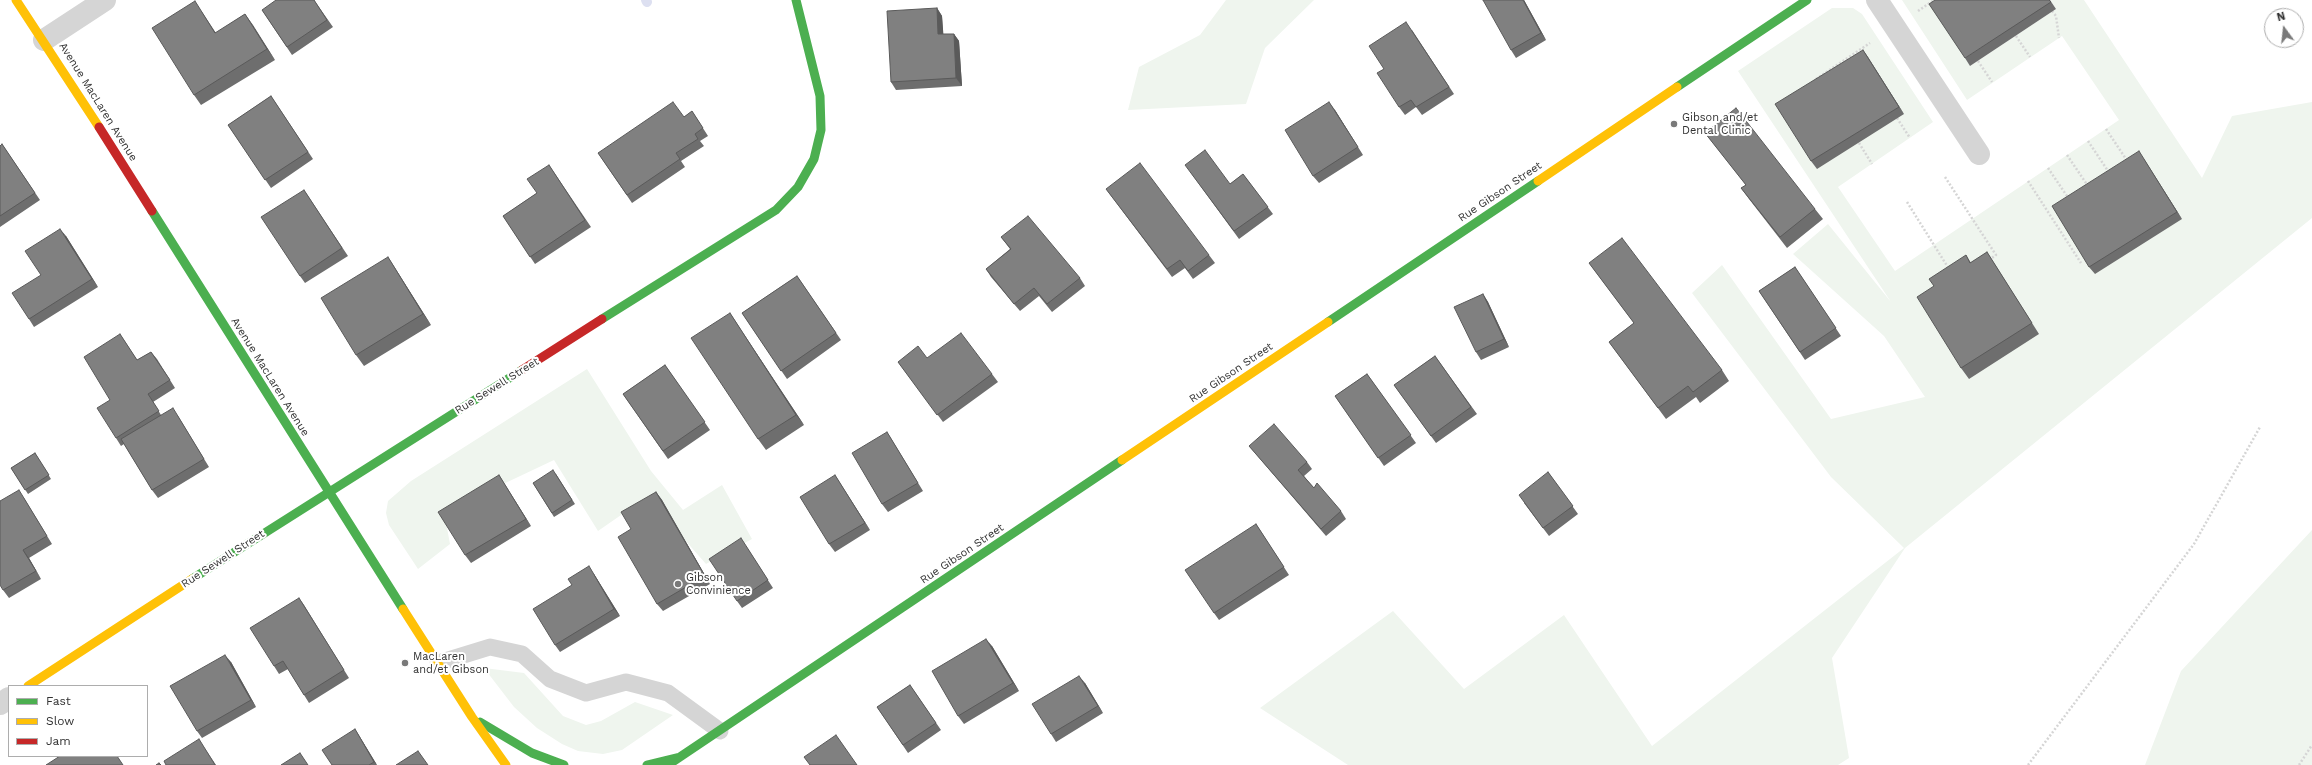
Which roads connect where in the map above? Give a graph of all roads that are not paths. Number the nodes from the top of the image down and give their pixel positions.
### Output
1 (16, 0) edge
2 (106, 0) edge
3 (796, 0) edge
4 (1807, 0) edge
5 (1877, 0) edge
6 (44, 40) junction
7 (1979, 154) dead end
8 (328, 492) junction
9 (438, 663) junction
10 (30, 685) edge
11 (472, 717) junction
12 (720, 731) junction
13 (680, 757) junction
14 (506, 765) edge
15 (564, 765) edge
16 (647, 765) edge
17 (668, 765) edge

1 - 6 street, Avenue MacLaren Avenue
2 - 6 street
3 - 8 street, Rue Sewell Street
4 - 12 street, Rue Gibson Street
5 - 7 street
6 - 8 street, Avenue MacLaren Avenue
8 - 9 street, Avenue MacLaren Avenue
8 - 10 street, Rue Sewell Street
9 - 11 street, Avenue MacLaren Avenue
9 - 12 lane
11 - 14 street, Avenue MacLaren Avenue
11 - 15 street
12 - 13 street, Rue Gibson Street
13 - 16 street
13 - 17 street, Rue Gibson Street

